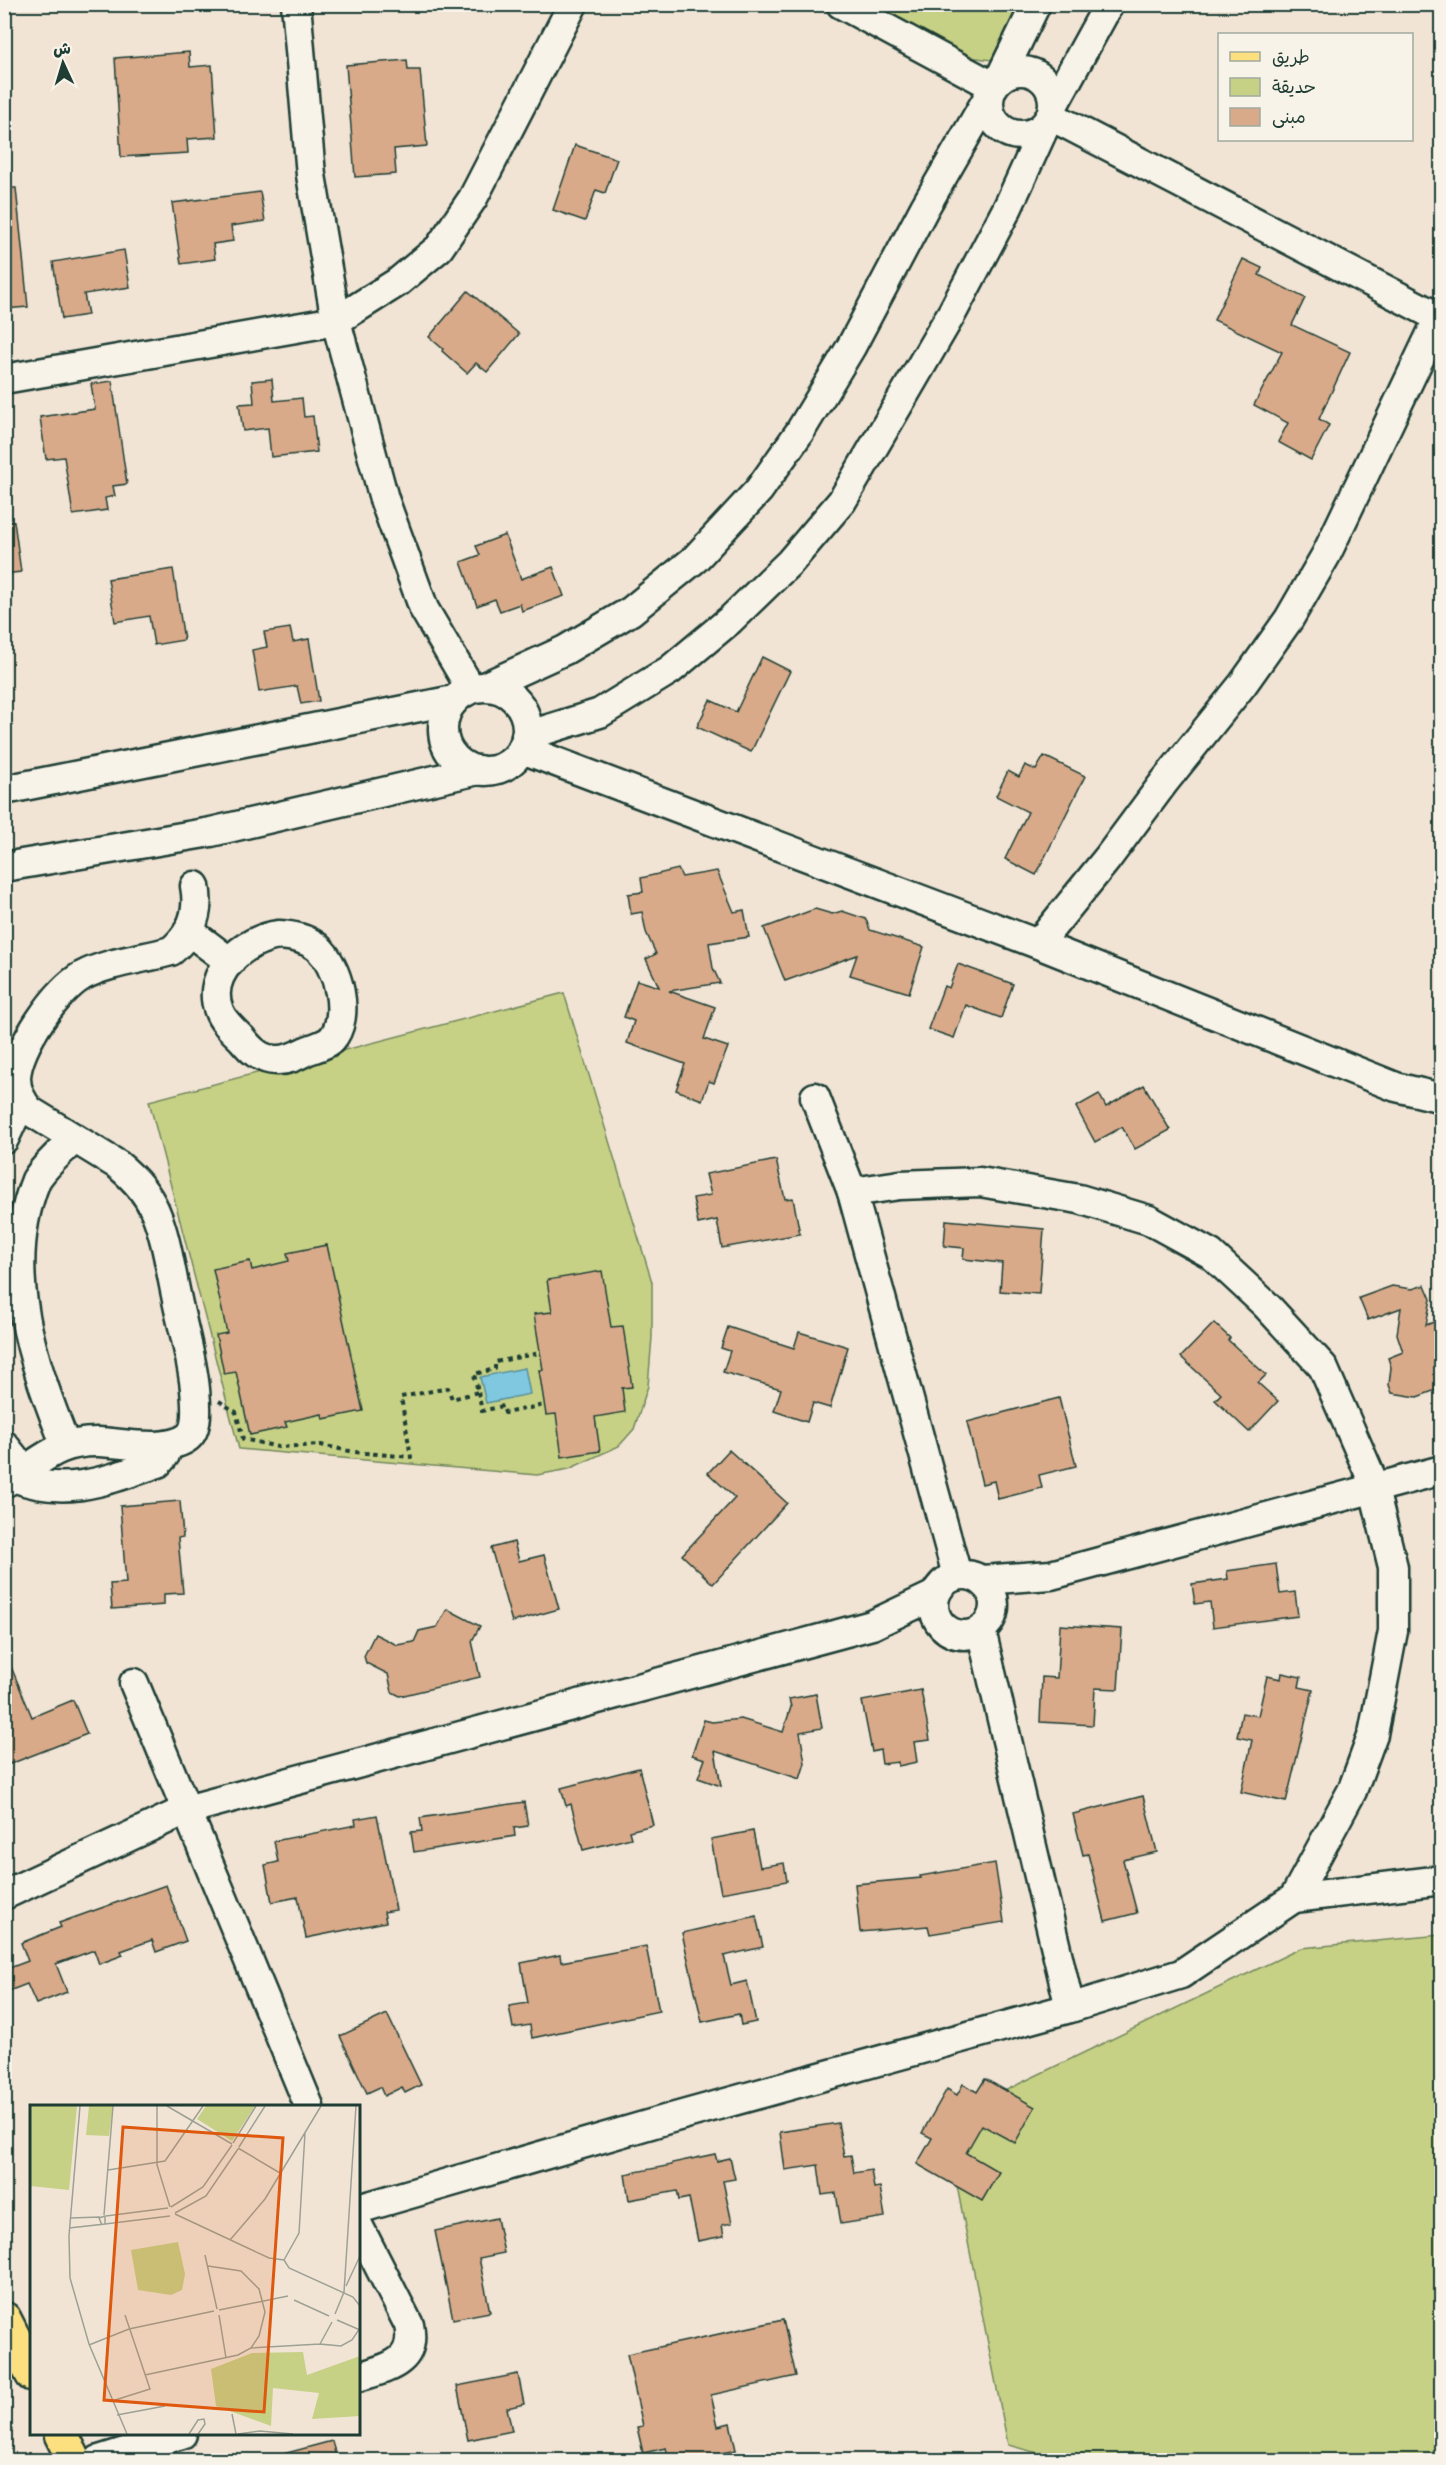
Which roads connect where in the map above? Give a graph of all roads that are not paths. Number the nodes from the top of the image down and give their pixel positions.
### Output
1 (296, 4) edge
2 (573, 4) edge
3 (841, 4) edge
4 (1036, 4) edge
5 (1109, 4) edge
6 (994, 87) junction
7 (1050, 115) junction
8 (1440, 314) edge
9 (336, 321) junction
10 (4, 379) edge
11 (470, 692) junction
12 (524, 742) junction
13 (478, 770) junction
14 (4, 790) edge
15 (4, 867) edge
16 (195, 886) dead end
17 (189, 931) junction
18 (1038, 944) junction
19 (230, 962) junction
20 (815, 1097) dead end
21 (1442, 1098) edge
22 (22, 1101) junction
23 (4, 1139) edge
24 (74, 1139) junction
25 (852, 1192) junction
26 (4, 1445) edge
27 (167, 1445) junction
28 (66, 1446) junction
29 (1442, 1470) edge
30 (14, 1476) edge
31 (1375, 1488) junction
32 (1051, 1575) junction
33 (970, 1578) junction
34 (935, 1594) junction
35 (988, 1619) junction
36 (940, 1624) junction
37 (872, 1625) junction
38 (134, 1683) dead end
39 (186, 1810) junction
40 (1442, 1880) edge
41 (4, 1895) edge
42 (1294, 1898) junction
43 (1070, 2008) junction
44 (309, 2105) edge
45 (360, 2208) edge
46 (360, 2229) edge
47 (4, 2319) edge
48 (30, 2370) edge
49 (360, 2376) edge
50 (62, 2435) edge
51 (176, 2435) edge
52 (74, 2460) edge
53 (99, 2460) edge

1 - 9 street
2 - 9 street
3 - 6 street
4 - 6 street
5 - 7 street
6 - 7 street
6 - 7 street
6 - 11 street
7 - 8 street
7 - 12 street
8 - 18 street
9 - 10 street
9 - 11 street
11 - 12 street
11 - 13 street
11 - 14 street
12 - 13 street
12 - 18 street
13 - 15 street
16 - 17 street
17 - 19 street
17 - 22 street
18 - 21 street
19 - 19 street
20 - 25 street
22 - 23 street
22 - 24 street
24 - 27 street
24 - 28 street
25 - 31 street
25 - 33 street
26 - 30 street
27 - 28 street
27 - 30 street
28 - 30 street
29 - 31 street
31 - 32 street
31 - 42 street
32 - 33 street
32 - 35 street
33 - 34 street
33 - 35 street
34 - 36 street
34 - 37 street
35 - 36 street
35 - 43 street
36 - 37 street
37 - 39 street
38 - 39 street
39 - 41 street
39 - 44 street
40 - 42 street
42 - 43 street
43 - 45 street
46 - 49 street
47 - 48 main road
50 - 52 main road
51 - 53 street

